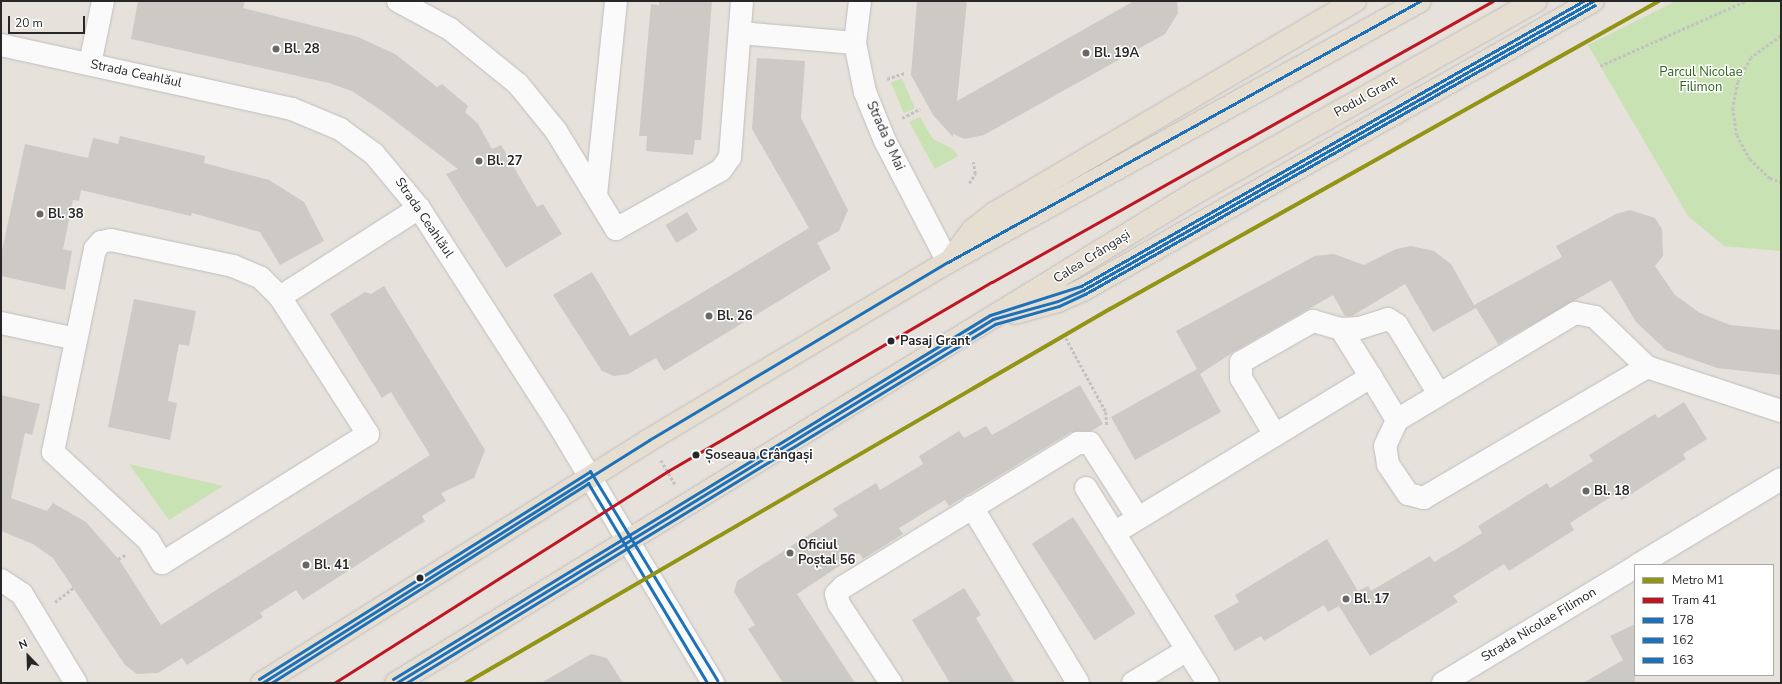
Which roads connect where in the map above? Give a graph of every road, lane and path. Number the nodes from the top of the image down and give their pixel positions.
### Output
1 (103, 1) edge
2 (398, 1) edge
3 (616, 1) edge
4 (742, 1) edge
5 (860, 1) edge
6 (1355, 1) edge
7 (1420, 1) edge
8 (1536, 1) edge
9 (1593, 1) edge
10 (1745, 1) edge
11 (740, 33) junction
12 (1781, 36) edge
13 (855, 42) junction
14 (1, 45) edge
15 (90, 64) junction
16 (1600, 66) dead end
17 (973, 162) dead end
18 (1781, 182) edge
19 (969, 183) dead end
20 (1195, 193) joint
21 (596, 195) junction
22 (419, 208) junction
23 (948, 262) junction
24 (280, 297) junction
25 (993, 319) junction
26 (1, 323) edge
27 (1340, 329) junction
28 (1066, 338) dead end
29 (76, 339) junction
30 (1647, 367) junction
31 (1371, 377) junction
32 (1439, 394) junction
33 (1781, 411) edge
34 (1397, 420) junction
35 (1275, 435) junction
36 (649, 440) junction
37 (1099, 456) junction
38 (590, 476) junction
39 (1781, 479) edge
40 (1086, 488) dead end
41 (688, 504) junction
42 (972, 507) junction
43 (1138, 518) junction
44 (1114, 533) junction
45 (629, 540) junction
46 (1640, 564) edge
47 (1634, 568) edge
48 (1, 580) edge
49 (1187, 650) junction
50 (76, 683) edge
51 (262, 683) edge
52 (396, 683) edge
53 (714, 683) edge
54 (891, 683) edge
55 (1078, 683) edge
56 (1133, 683) edge
57 (1208, 683) edge
58 (1443, 683) edge

1 - 15 street
2 - 21 street
3 - 21 street
4 - 11 street
5 - 13 street, Strada 9 Mai
6 - 23 main road
7 - 23 main road
8 - 20 main road, Podul Grant
9 - 25 main road
10 - 16 path
11 - 13 street
11 - 21 street
12 - 18 path
13 - 23 street, Strada 9 Mai
14 - 15 street, Strada Ceahlăul
15 - 22 street, Strada Ceahlăul
17 - 19 path
20 - 25 main road, Calea Crângași
22 - 24 street
22 - 38 street, Strada Ceahlăul
23 - 36 main road
24 - 29 street
24 - 29 street
25 - 41 main road, Calea Crângași
26 - 29 street
27 - 31 street
27 - 32 street
27 - 35 street
28 - 37 path
30 - 32 street
30 - 33 street
30 - 34 street
31 - 34 street
31 - 35 street
32 - 34 street
35 - 43 street
36 - 38 main road
36 - 41 path
37 - 42 street
37 - 43 street
38 - 45 street, Strada Ceahlăul
38 - 51 main road
39 - 46 street
40 - 44 street
41 - 45 main road, Calea Crângași
42 - 54 street
42 - 55 street
43 - 44 street
44 - 49 street
45 - 52 main road, Calea Crângași
45 - 53 street
47 - 58 street, Strada Nicolae Filimon
48 - 50 street
49 - 56 street
49 - 57 street

